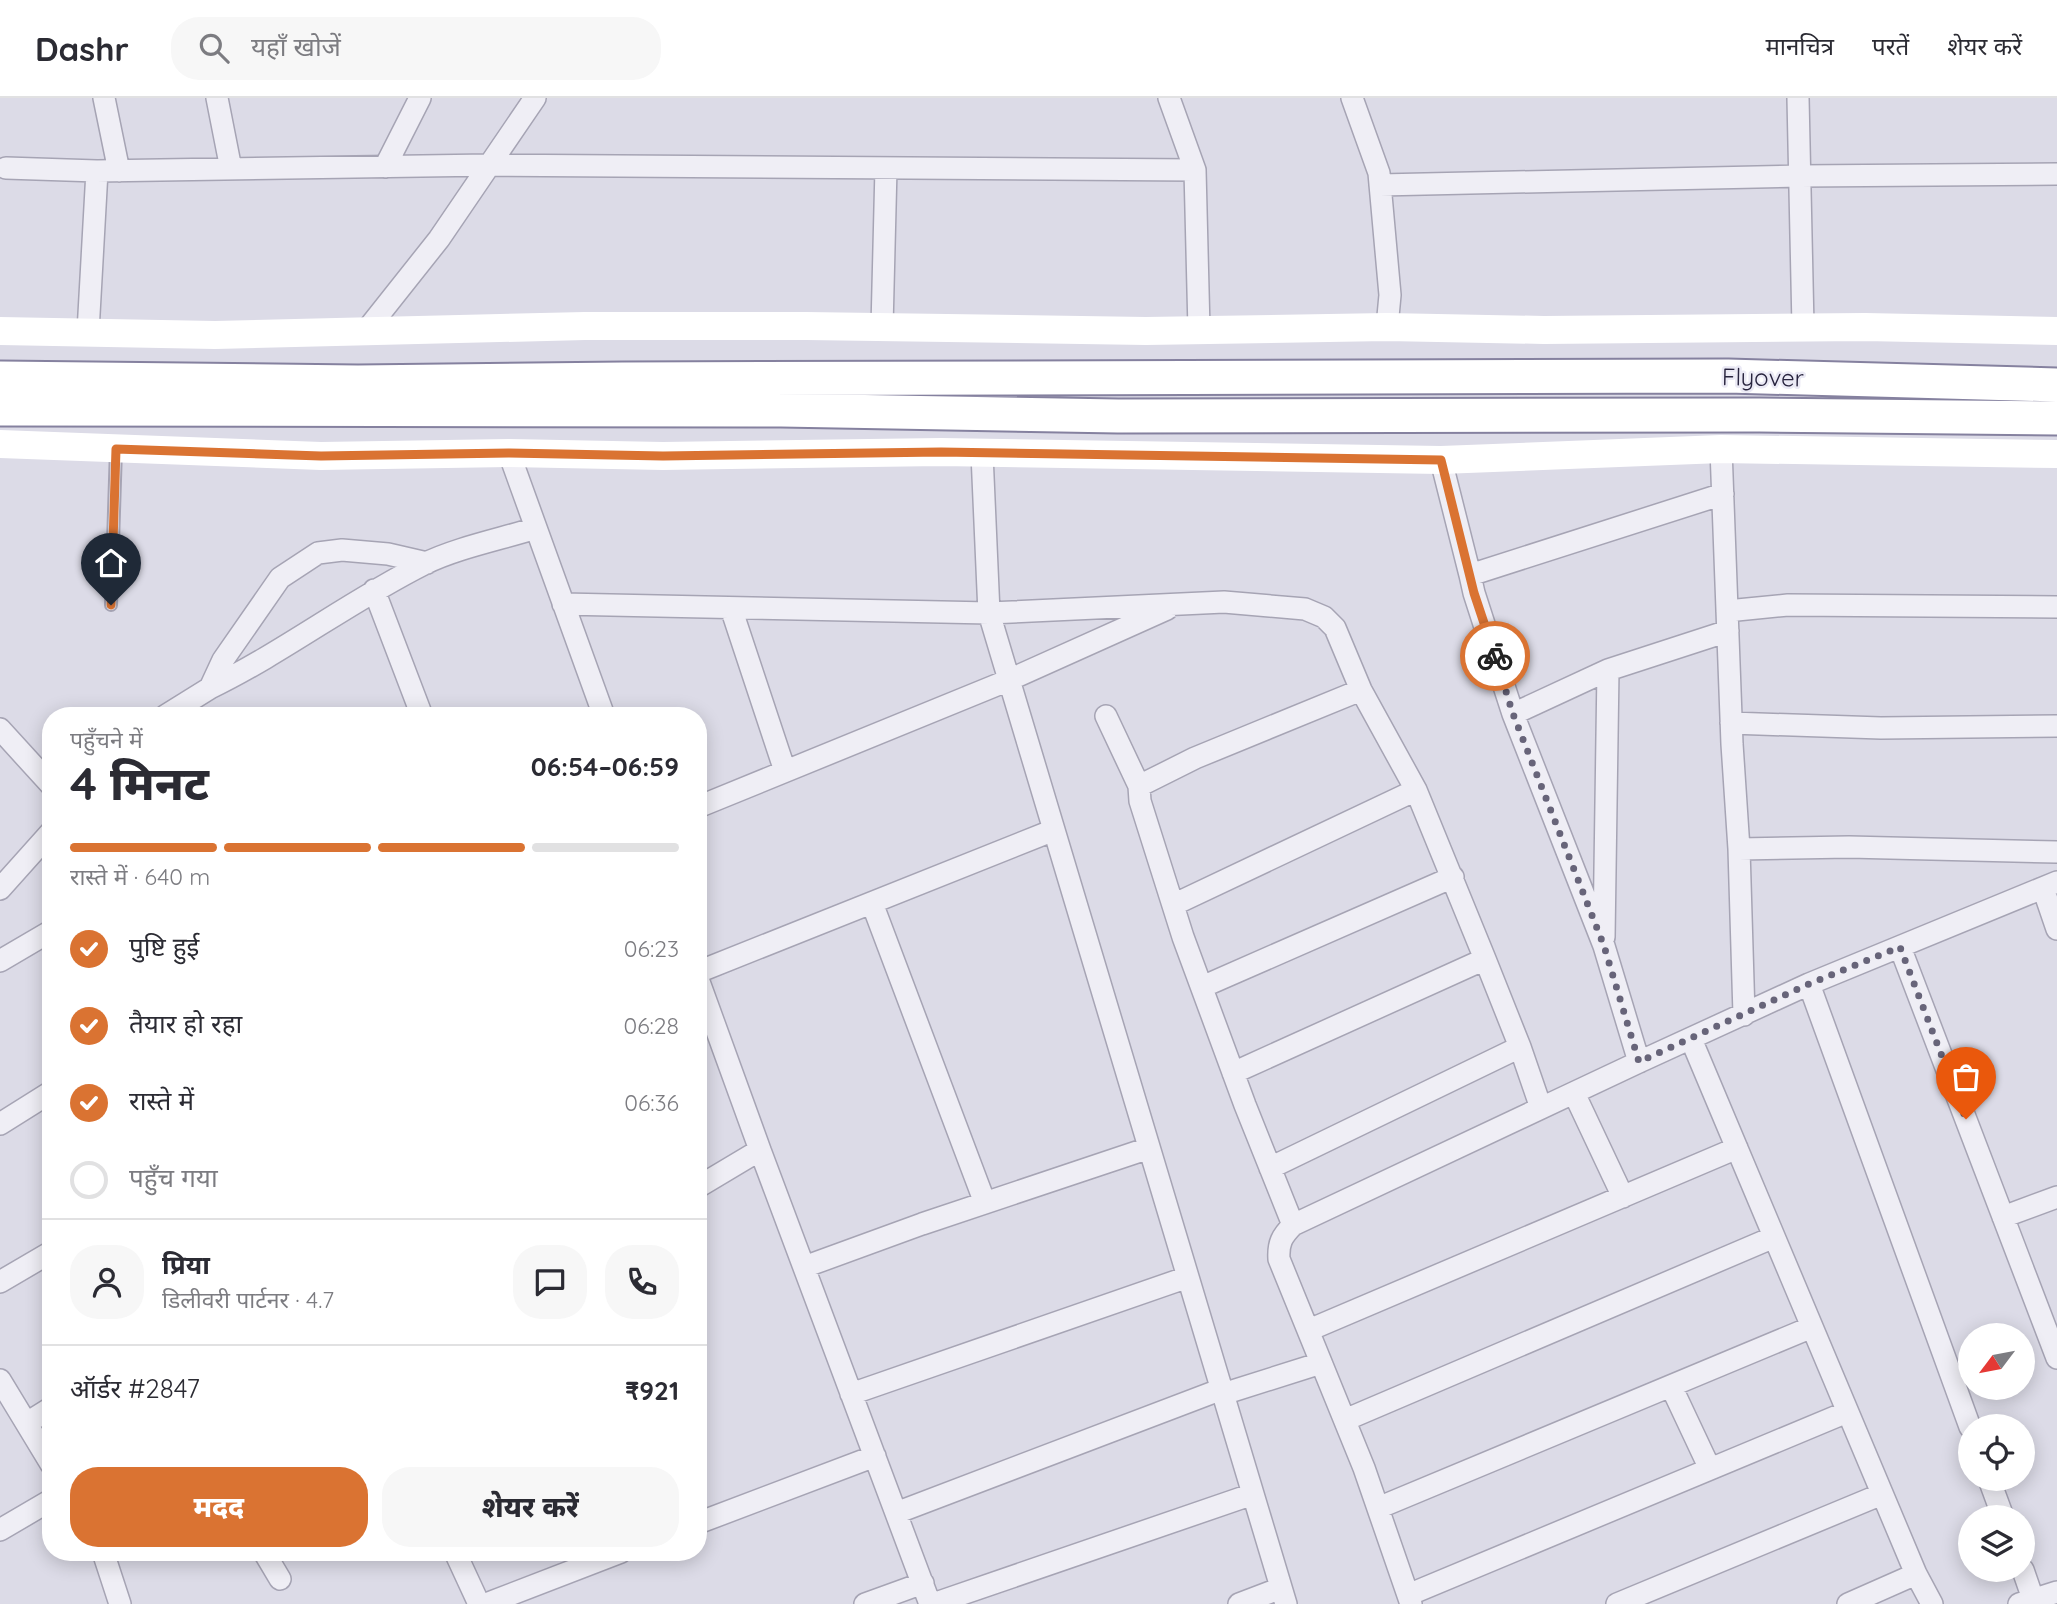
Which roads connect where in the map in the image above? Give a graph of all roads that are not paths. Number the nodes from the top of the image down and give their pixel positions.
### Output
1 (104, 98) edge
2 (217, 98) edge
3 (420, 98) edge
4 (535, 98) edge
5 (1169, 98) edge
6 (1352, 98) edge
7 (1798, 98) edge
8 (489, 165) junction
9 (385, 167) junction
10 (6, 168) dead end
11 (886, 168) junction
12 (232, 169) junction
13 (1195, 170) junction
14 (119, 171) junction
15 (97, 172) junction
16 (2057, 174) edge
17 (1799, 176) junction
18 (1380, 185) junction
19 (882, 327) junction
20 (1387, 327) junction
21 (1802, 327) junction
22 (1199, 330) junction
23 (0, 331) edge
24 (366, 331) junction
25 (2057, 331) edge
26 (88, 332) junction
27 (0, 378) edge
28 (2057, 385) edge
29 (0, 410) edge
30 (2057, 418) edge
31 (0, 444) edge
32 (116, 449) junction
33 (1721, 449) junction
34 (509, 453) junction
35 (982, 454) junction
36 (2057, 454) edge
37 (1441, 460) junction
38 (1723, 494) junction
39 (536, 528) junction
40 (427, 563) junction
41 (1470, 575) junction
42 (374, 590) junction
43 (563, 604) junction
44 (1177, 604) junction
45 (111, 605) dead end
46 (731, 607) junction
47 (2057, 607) edge
48 (989, 613) junction
49 (1727, 621) junction
50 (1608, 670) junction
51 (1009, 680) junction
52 (210, 688) junction
53 (1361, 690) junction
54 (179, 707) edge
55 (414, 707) edge
56 (601, 707) edge
57 (1513, 714) junction
58 (1106, 716) dead end
59 (1731, 723) junction
60 (2057, 726) edge
61 (2, 736) edge
62 (785, 771) junction
63 (42, 776) edge
64 (1139, 786) junction
65 (1416, 790) junction
66 (707, 803) edge
67 (1054, 830) junction
68 (42, 842) edge
69 (1739, 849) junction
70 (2057, 852) edge
71 (1453, 877) junction
72 (2050, 885) edge
73 (0, 889) edge
74 (872, 903) junction
75 (1173, 905) junction
76 (2057, 929) edge
77 (42, 936) edge
78 (1604, 946) junction
79 (1900, 947) junction
80 (1485, 959) junction
81 (0, 961) edge
82 (707, 968) edge
83 (1809, 984) junction
84 (1202, 987) junction
85 (707, 1004) edge
86 (1744, 1014) junction
87 (1691, 1039) junction
88 (1520, 1047) junction
89 (1639, 1062) junction
90 (1233, 1073) junction
91 (1574, 1093) junction
92 (42, 1098) edge
93 (1541, 1108) junction
94 (0, 1124) edge
95 (1149, 1148) junction
96 (1737, 1148) junction
97 (760, 1150) junction
98 (1270, 1168) junction
99 (707, 1181) edge
100 (1623, 1197) junction
101 (2057, 1197) edge
102 (985, 1203) junction
103 (2003, 1217) junction
104 (1293, 1225) junction
105 (1774, 1237) junction
106 (42, 1257) edge
107 (804, 1267) junction
108 (1188, 1277) junction
109 (0, 1282) edge
110 (2048, 1309) edge
111 (1812, 1327) junction
112 (1308, 1331) junction
113 (2057, 1358) edge
114 (1321, 1363) junction
115 (0, 1380) edge
116 (1671, 1386) junction
117 (1223, 1391) junction
118 (851, 1394) junction
119 (1847, 1412) junction
120 (42, 1414) edge
121 (1965, 1414) edge
122 (1345, 1420) junction
123 (27, 1423) junction
124 (42, 1449) edge
125 (874, 1456) junction
126 (1710, 1469) junction
127 (1253, 1494) junction
128 (1882, 1494) junction
129 (42, 1505) edge
130 (1378, 1508) junction
131 (896, 1513) junction
132 (707, 1520) edge
133 (0, 1530) edge
134 (106, 1561) edge
135 (269, 1561) edge
136 (458, 1561) edge
137 (598, 1561) edge
138 (1916, 1574) junction
139 (280, 1579) dead end
140 (2024, 1582) edge
141 (923, 1583) junction
142 (2057, 1592) edge
143 (1284, 1596) edge
144 (1409, 1600) edge
145 (2026, 1602) edge
146 (120, 1604) edge
147 (479, 1604) edge
148 (486, 1604) edge
149 (865, 1604) edge
150 (931, 1604) edge
151 (1239, 1604) edge
152 (1617, 1604) edge
153 (1848, 1604) edge
154 (1932, 1604) edge

1 - 14 street
2 - 12 street
3 - 9 street
4 - 8 street
5 - 13 street
6 - 18 street
7 - 17 street
8 - 9 street
8 - 11 street
8 - 24 street
9 - 12 street
10 - 15 street
11 - 13 street
11 - 19 street
12 - 14 street
13 - 22 street
14 - 15 street
15 - 26 street
16 - 17 street
17 - 18 street
17 - 21 street
18 - 20 street
19 - 22 main road
19 - 24 main road
20 - 21 main road
20 - 22 main road
21 - 25 main road
23 - 26 main road
24 - 26 main road
27 - 28 highway, Flyover
29 - 30 highway, Flyover
31 - 32 main road
32 - 34 main road
32 - 45 lane
33 - 36 main road
33 - 37 main road
33 - 38 street
34 - 35 main road
34 - 39 street
35 - 37 main road
35 - 48 street
37 - 41 street
38 - 41 street
38 - 49 street
39 - 40 street
39 - 43 street
40 - 42 street
40 - 52 street
41 - 57 street
42 - 52 street
42 - 55 street
43 - 46 street
43 - 56 street
44 - 48 street
44 - 51 street
44 - 53 street
46 - 48 street
46 - 62 street
47 - 49 street
48 - 51 street
49 - 50 street
49 - 59 street
50 - 57 street
50 - 78 street
51 - 62 street
51 - 67 street
52 - 54 street
53 - 64 street
53 - 65 street
57 - 78 street
58 - 64 street
59 - 60 street
59 - 69 street
61 - 63 street
62 - 66 street
64 - 75 street
65 - 71 street
65 - 75 street
67 - 74 street
67 - 95 street
68 - 73 street
69 - 70 street
69 - 86 street
71 - 80 street
71 - 84 street
72 - 76 street
72 - 79 street
74 - 82 street
74 - 102 street
75 - 84 street
77 - 81 street
78 - 89 street
79 - 83 street
79 - 103 street
80 - 88 street
80 - 90 street
83 - 86 street
83 - 121 street
84 - 90 street
85 - 97 street
86 - 87 street
87 - 89 street
87 - 96 street
88 - 93 street
88 - 98 street
89 - 91 street
90 - 98 street
91 - 93 street
91 - 100 street
92 - 94 street
93 - 104 street
95 - 102 street
95 - 108 street
96 - 100 street
96 - 105 street
97 - 99 street
97 - 107 street
98 - 104 street
100 - 112 street
101 - 103 street
102 - 107 street
103 - 110 street
104 - 112 street
105 - 111 street
105 - 122 street
106 - 109 street
107 - 118 street
108 - 117 street
108 - 118 street
110 - 113 street
111 - 116 street
111 - 119 street
112 - 114 street
114 - 117 street
114 - 122 street
115 - 123 street
116 - 126 street
116 - 130 street
117 - 127 street
117 - 131 street
118 - 125 street
119 - 126 street
119 - 128 street
120 - 123 street
122 - 130 street
123 - 124 street
125 - 131 street
125 - 132 street
126 - 144 street
127 - 143 street
127 - 150 street
128 - 138 street
128 - 152 street
129 - 133 street
130 - 144 street
131 - 141 street
134 - 146 street
135 - 139 street
136 - 147 street
137 - 148 street
138 - 153 street
138 - 154 street
140 - 145 street
141 - 149 street
141 - 150 street
142 - 145 street
143 - 151 street

